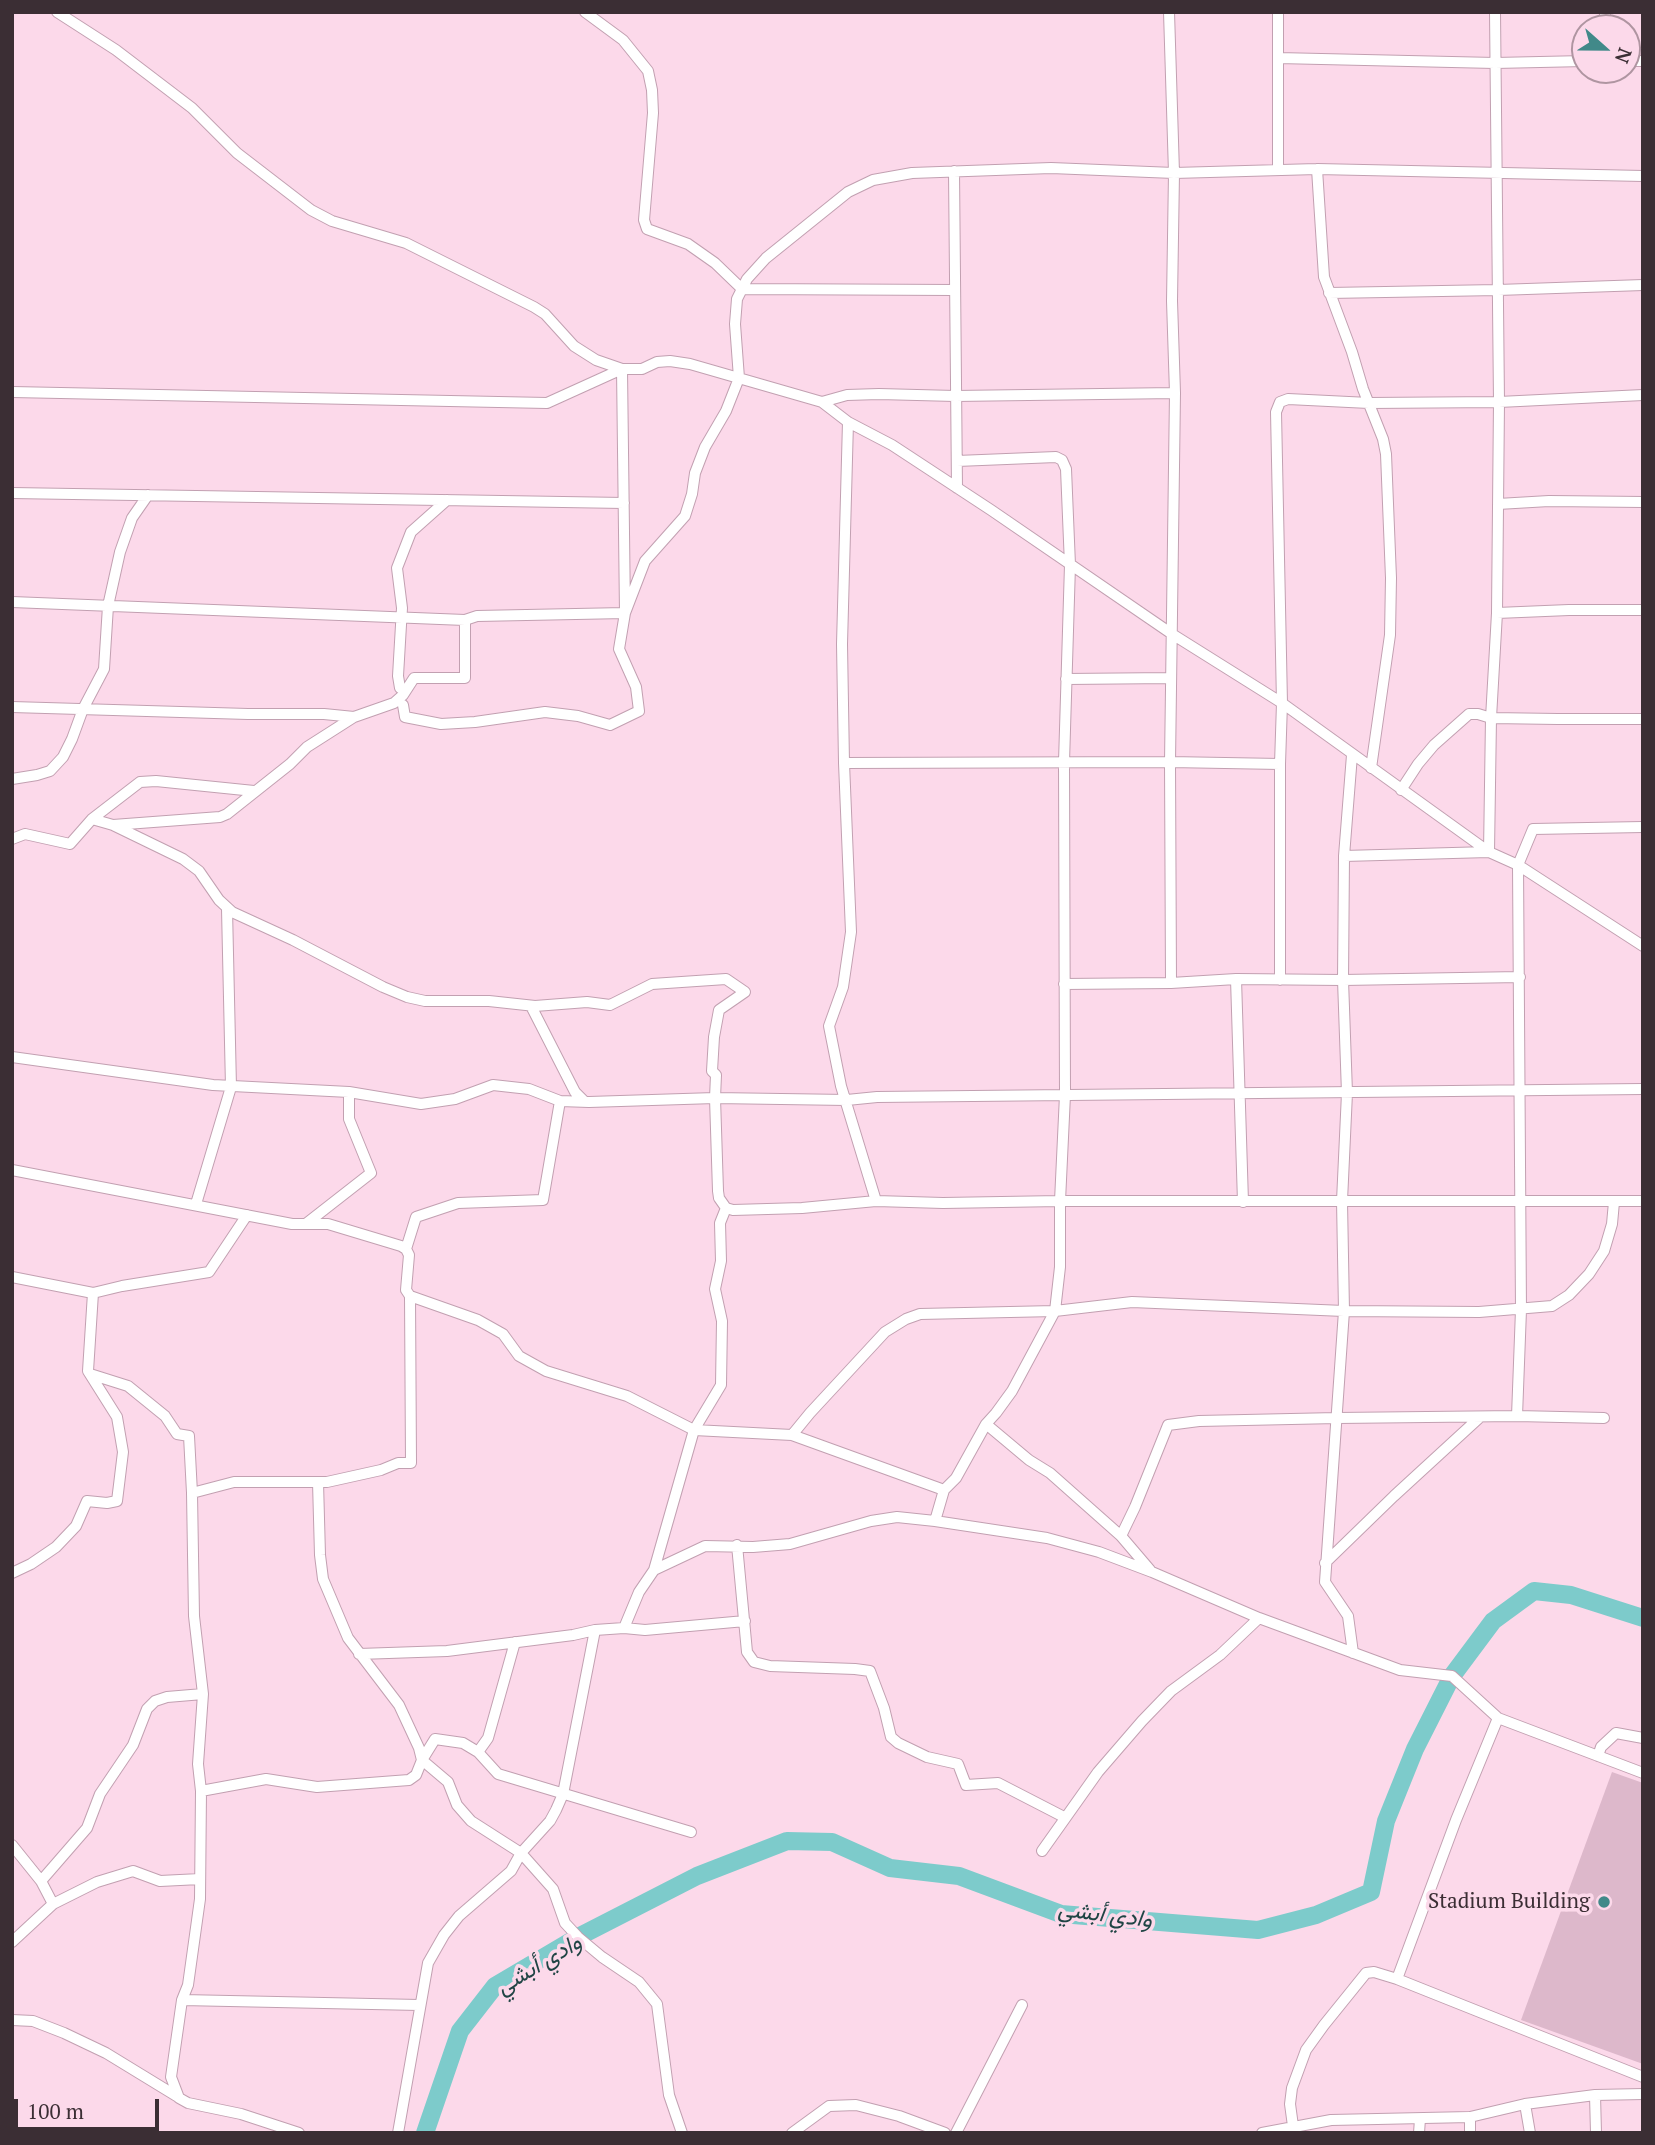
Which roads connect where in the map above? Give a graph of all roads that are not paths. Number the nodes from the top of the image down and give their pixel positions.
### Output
1 (57, 12) edge
2 (585, 12) edge
3 (1169, 12) edge
4 (1278, 12) edge
5 (1495, 12) edge
6 (1278, 58) junction
7 (1571, 61) edge
8 (1495, 63) junction
9 (1317, 169) junction
10 (1278, 170) junction
11 (954, 171) junction
12 (1174, 173) junction
13 (1497, 174) junction
14 (1643, 176) edge
15 (1643, 285) edge
16 (742, 289) junction
17 (955, 290) junction
18 (1498, 290) junction
19 (1329, 293) junction
20 (622, 369) junction
21 (740, 378) junction
22 (12, 392) edge
23 (1175, 393) junction
24 (1643, 395) edge
25 (956, 396) junction
26 (822, 402) junction
27 (1499, 402) junction
28 (1369, 403) junction
29 (848, 422) junction
30 (957, 461) junction
31 (957, 488) junction
32 (12, 493) edge
33 (148, 495) junction
34 (447, 500) junction
35 (1643, 502) edge
36 (624, 503) junction
37 (1498, 504) junction
38 (1070, 565) junction
39 (12, 602) edge
40 (108, 606) junction
41 (1643, 610) edge
42 (625, 613) junction
43 (1497, 613) junction
44 (402, 617) junction
45 (465, 620) junction
46 (1172, 634) junction
47 (1171, 678) junction
48 (1066, 680) junction
49 (400, 688) dead end
50 (1282, 703) junction
51 (403, 705) dead end
52 (12, 707) edge
53 (83, 709) junction
54 (354, 717) junction
55 (1491, 718) junction
56 (1643, 719) edge
57 (1352, 755) junction
58 (844, 762) junction
59 (1064, 762) junction
60 (1170, 762) junction
61 (1280, 764) junction
62 (1371, 768) junction
63 (12, 779) edge
64 (1401, 790) junction
65 (254, 791) junction
66 (92, 819) junction
67 (113, 825) junction
68 (1643, 827) edge
69 (12, 839) edge
70 (1489, 852) junction
71 (1344, 856) junction
72 (1518, 865) junction
73 (227, 909) junction
74 (1643, 946) edge
75 (1520, 977) junction
76 (1236, 979) junction
77 (1280, 980) junction
78 (1343, 980) junction
79 (1171, 983) junction
80 (1064, 984) junction
81 (531, 1006) junction
82 (12, 1057) edge
83 (231, 1087) junction
84 (1643, 1089) edge
85 (1520, 1090) junction
86 (349, 1092) junction
87 (1347, 1093) junction
88 (1065, 1095) junction
89 (1239, 1095) junction
90 (715, 1098) junction
91 (847, 1100) junction
92 (560, 1101) junction
93 (585, 1102) junction
94 (12, 1170) edge
95 (1060, 1200) junction
96 (1519, 1200) junction
97 (876, 1201) junction
98 (1342, 1201) junction
99 (1643, 1201) edge
100 (1243, 1202) junction
101 (1615, 1202) junction
102 (196, 1204) junction
103 (726, 1208) junction
104 (247, 1214) junction
105 (306, 1224) junction
106 (406, 1249) junction
107 (12, 1277) edge
108 (93, 1293) junction
109 (410, 1296) junction
110 (1521, 1310) junction
111 (1055, 1311) junction
112 (1344, 1311) junction
113 (90, 1374) junction
114 (1517, 1416) junction
115 (1337, 1418) junction
116 (1479, 1418) junction
117 (1604, 1418) dead end
118 (986, 1424) junction
119 (694, 1430) junction
120 (792, 1435) junction
121 (318, 1482) junction
122 (944, 1490) junction
123 (192, 1493) junction
124 (935, 1521) junction
125 (1121, 1536) junction
126 (737, 1545) junction
127 (1325, 1563) junction
128 (654, 1570) junction
129 (1152, 1572) junction
130 (12, 1573) edge
131 (1259, 1618) junction
132 (744, 1620) junction
133 (624, 1628) junction
134 (595, 1630) junction
135 (515, 1642) junction
136 (1353, 1653) junction
137 (359, 1654) junction
138 (203, 1694) junction
139 (1498, 1718) junction
140 (1643, 1738) edge
141 (478, 1752) junction
142 (1598, 1756) junction
143 (422, 1760) junction
144 (1643, 1773) edge
145 (201, 1791) junction
146 (562, 1794) junction
147 (1064, 1818) junction
148 (691, 1832) dead end
149 (12, 1845) edge
150 (1042, 1851) dead end
151 (521, 1853) junction
152 (200, 1879) junction
153 (41, 1881) junction
154 (53, 1903) junction
155 (12, 1941) edge
156 (1397, 1979) junction
157 (182, 2000) junction
158 (419, 2005) junction
159 (1021, 2005) dead end
160 (12, 2020) edge
161 (1643, 2077) edge
162 (1643, 2094) edge
163 (1595, 2095) junction
164 (179, 2098) junction
165 (1525, 2104) junction
166 (1470, 2118) junction
167 (1420, 2119) junction
168 (1299, 2128) edge
169 (299, 2133) edge
170 (398, 2133) edge
171 (682, 2133) edge
172 (792, 2133) edge
173 (945, 2133) edge
174 (956, 2133) edge
175 (1262, 2133) edge
176 (1419, 2133) edge
177 (1470, 2133) edge
178 (1530, 2133) edge
179 (1596, 2133) edge

1 - 20 street
2 - 16 street
3 - 12 street
4 - 6 street
5 - 8 street
6 - 8 street
6 - 10 street
7 - 8 street
8 - 13 street
9 - 10 street
9 - 13 street
9 - 19 street
10 - 12 street
11 - 12 street
11 - 16 street
11 - 17 street
12 - 23 street
13 - 14 street
13 - 18 street
15 - 18 street
16 - 17 street
16 - 21 street
17 - 25 street
18 - 19 street
18 - 27 street
19 - 28 street
20 - 21 street
20 - 22 street
20 - 36 street
21 - 26 street
21 - 42 street
23 - 25 street
23 - 46 street
24 - 27 street
25 - 26 street
25 - 30 street
26 - 29 street
27 - 28 street
27 - 37 street
28 - 50 street
28 - 62 street
29 - 31 street
29 - 58 street
30 - 31 street
30 - 38 street
31 - 38 street
32 - 33 street
33 - 34 street
33 - 40 street
34 - 36 street
34 - 44 street
35 - 37 street
36 - 42 street
37 - 43 street
38 - 46 street
38 - 48 street
39 - 40 street
40 - 44 street
40 - 53 street
41 - 43 street
42 - 45 street
42 - 51 street
43 - 55 street
44 - 45 street
44 - 49 street
45 - 54 street
46 - 47 street
46 - 50 street
47 - 48 street
47 - 60 street
48 - 59 street
50 - 57 street
50 - 61 street
52 - 53 street
53 - 54 street
53 - 63 street
54 - 65 street
55 - 56 street
55 - 64 street
55 - 70 street
57 - 62 street
57 - 71 street
58 - 59 street
58 - 91 street
59 - 60 street
59 - 80 street
60 - 61 street
60 - 79 street
61 - 77 street
62 - 64 street
64 - 70 street
65 - 66 street
65 - 67 street
66 - 67 street
66 - 69 street
67 - 73 street
68 - 72 street
70 - 71 street
70 - 72 street
71 - 78 street
72 - 74 street
72 - 75 street
73 - 81 street
73 - 83 street
75 - 78 street
75 - 85 street
76 - 77 street
76 - 79 street
76 - 89 street
77 - 78 street
78 - 87 street
79 - 80 street
80 - 88 street
81 - 90 street
81 - 93 street
82 - 83 street
83 - 86 street
83 - 102 street
84 - 85 street
85 - 87 street
85 - 96 street
86 - 92 street
86 - 105 street
87 - 89 street
87 - 98 street
88 - 89 street
88 - 91 street
88 - 95 street
89 - 100 street
90 - 91 street
90 - 93 street
90 - 103 street
91 - 97 street
92 - 93 street
92 - 106 street
94 - 102 street
95 - 97 street
95 - 100 street
95 - 111 street
96 - 98 street
96 - 101 street
96 - 110 street
97 - 103 street
98 - 100 street
98 - 112 street
99 - 101 street
101 - 110 street
102 - 104 street
103 - 119 street
104 - 105 street
104 - 108 street
105 - 106 street
106 - 109 street
107 - 108 street
108 - 113 street
109 - 119 street
109 - 121 street
110 - 112 street
110 - 114 street
111 - 112 street
111 - 118 street
111 - 120 street
112 - 115 street
113 - 123 street
113 - 130 street
114 - 116 street
114 - 117 street
115 - 116 street
115 - 125 street
115 - 127 street
116 - 127 street
118 - 122 street
118 - 125 street
119 - 120 street
119 - 128 street
120 - 122 street
121 - 123 street
121 - 137 street
122 - 124 street
123 - 138 street
124 - 126 street
124 - 129 street
125 - 129 street
126 - 128 street
126 - 132 street
127 - 136 street
128 - 133 street
129 - 131 street
131 - 136 street
131 - 147 street
132 - 133 street
132 - 147 street
133 - 134 street
134 - 135 street
134 - 146 street
135 - 137 street
135 - 141 street
136 - 139 street
137 - 143 street
138 - 145 street
138 - 153 street
139 - 142 street
139 - 156 street
140 - 142 street
141 - 143 street
141 - 146 street
142 - 144 street
143 - 145 street
143 - 151 street
145 - 152 street
146 - 148 street
146 - 151 street
147 - 150 street
149 - 153 street
151 - 158 street
151 - 171 street
152 - 154 street
152 - 157 street
153 - 154 street
154 - 155 street
156 - 161 street
156 - 168 street
157 - 158 street
157 - 164 street
158 - 170 street
159 - 174 street
160 - 164 street
162 - 163 street
163 - 165 street
163 - 179 street
164 - 169 street
165 - 166 street
165 - 178 street
166 - 167 street
166 - 177 street
167 - 168 street
167 - 176 street
168 - 175 street
172 - 173 street

